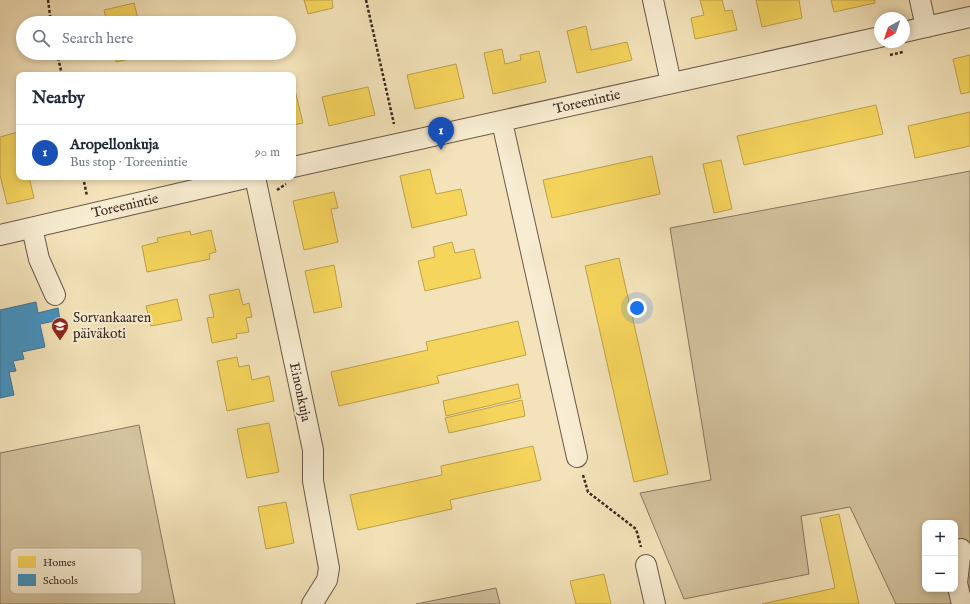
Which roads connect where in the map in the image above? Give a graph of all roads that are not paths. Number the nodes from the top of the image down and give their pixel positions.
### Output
1 (653, 0) edge
2 (920, 0) edge
3 (970, 17) edge
4 (926, 27) junction
5 (910, 31) edge
6 (874, 38) edge
7 (671, 82) junction
8 (502, 122) junction
9 (296, 166) edge
10 (237, 180) edge
11 (255, 180) edge
12 (32, 228) junction
13 (0, 235) edge
14 (55, 295) dead end
15 (577, 457) road end
16 (961, 549) dead end
17 (646, 565) road end
18 (312, 604) edge
19 (656, 604) edge
20 (962, 604) edge

1 - 7 street
2 - 4 street
3 - 4 street
4 - 5 street
6 - 7 street, Toreenintie
7 - 8 street, Toreenintie
8 - 9 street, Toreenintie
8 - 15 street
10 - 12 street, Toreenintie
11 - 18 street, Einonkuja
12 - 13 street, Toreenintie
12 - 14 street
16 - 20 street
17 - 19 street

